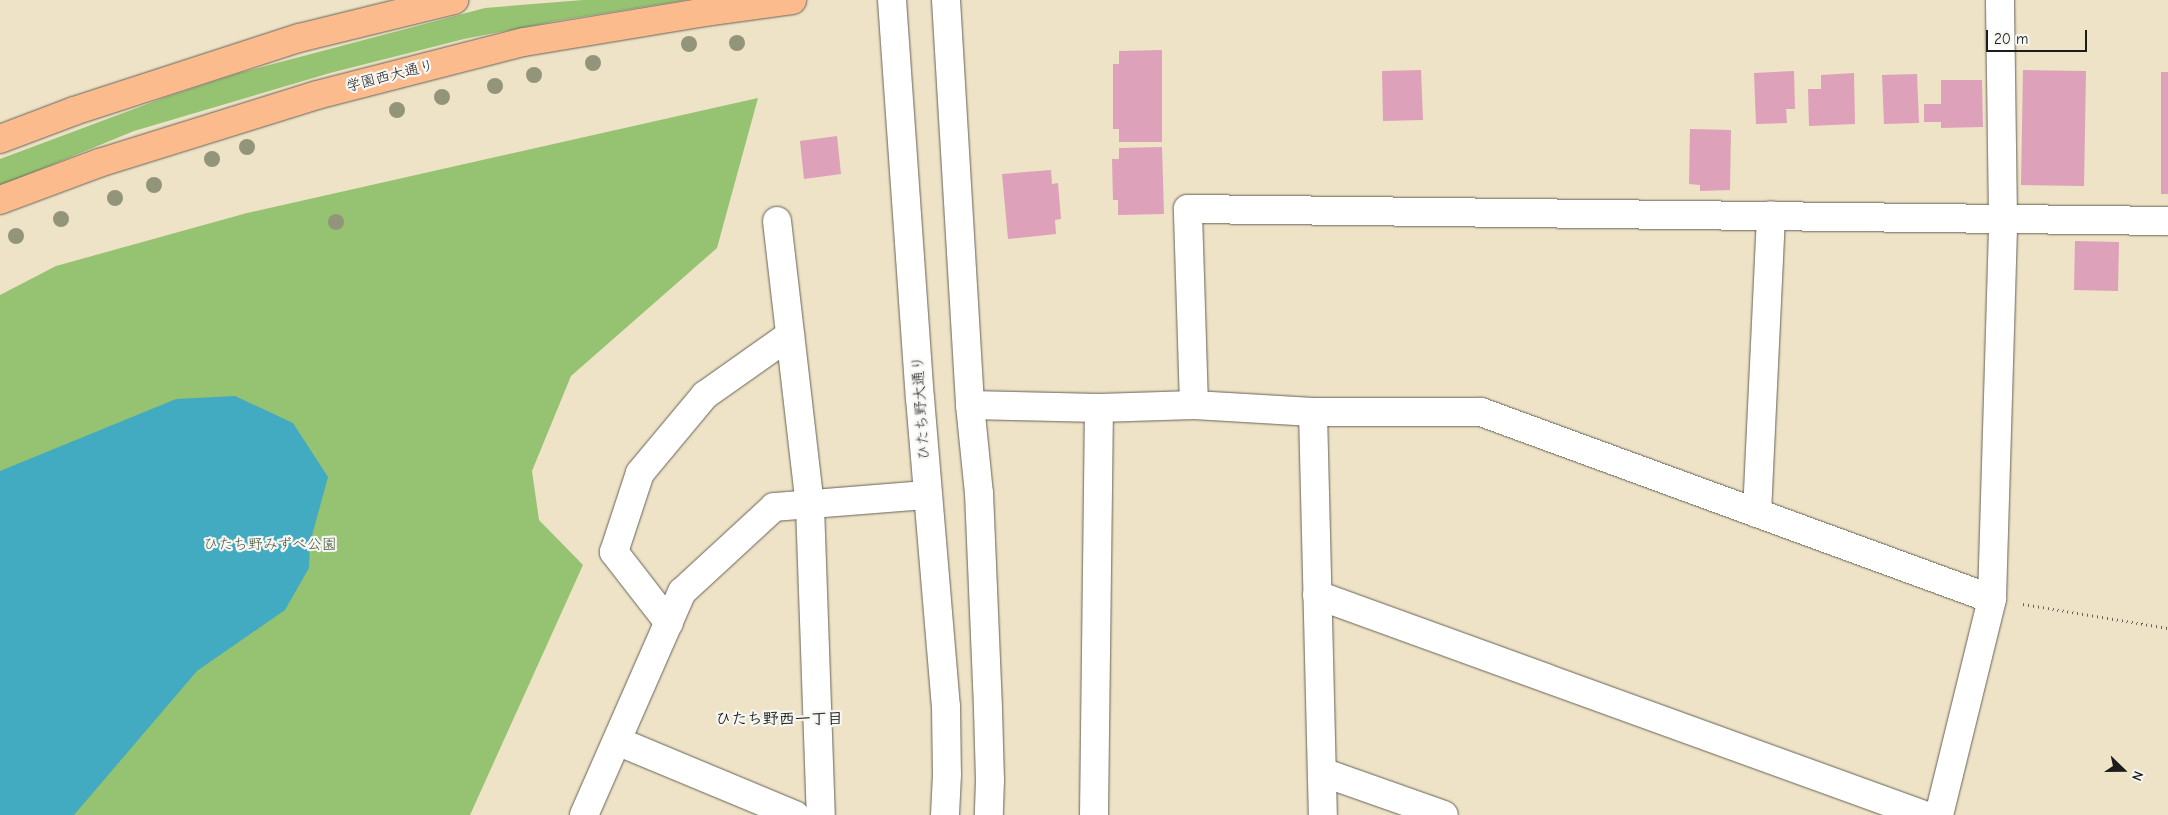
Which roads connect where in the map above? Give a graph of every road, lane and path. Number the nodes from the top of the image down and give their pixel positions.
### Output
1 (454, 0) edge
2 (792, 0) edge
3 (892, 0) edge
4 (946, 0) edge
5 (2000, 0) edge
6 (0, 139) edge
7 (0, 200) edge
8 (1770, 215) junction
9 (2003, 218) junction
10 (777, 221) dead end
11 (2168, 221) edge
12 (790, 335) junction
13 (1194, 404) junction
14 (970, 405) junction
15 (1099, 408) junction
16 (1313, 412) junction
17 (928, 495) junction
18 (810, 506) junction
19 (1757, 513) junction
20 (1317, 595) junction
21 (1992, 599) junction
22 (669, 623) junction
23 (2168, 628) edge
24 (617, 741) junction
25 (1322, 772) junction
26 (584, 815) edge
27 (795, 815) edge
28 (821, 815) edge
29 (945, 815) edge
30 (989, 815) edge
31 (1094, 815) edge
32 (1323, 815) edge
33 (1444, 815) edge
34 (1924, 815) edge
35 (1939, 815) edge

1 - 6 main road
2 - 7 main road, 学園西大通り
3 - 17 street, ひたち野大通り
4 - 14 street
5 - 9 street
8 - 9 street
8 - 13 street
8 - 19 street
9 - 11 street
9 - 21 street
10 - 12 street
12 - 18 street
12 - 22 street
13 - 15 street
13 - 16 street
14 - 15 street
14 - 30 street
15 - 31 street
16 - 19 street
16 - 20 street
17 - 18 street
17 - 29 street, ひたち野大通り
18 - 22 street
18 - 28 street
19 - 21 street
20 - 25 street
20 - 34 street
21 - 23 path
21 - 35 street
22 - 24 street
24 - 26 street
24 - 27 street
25 - 32 street
25 - 33 street

